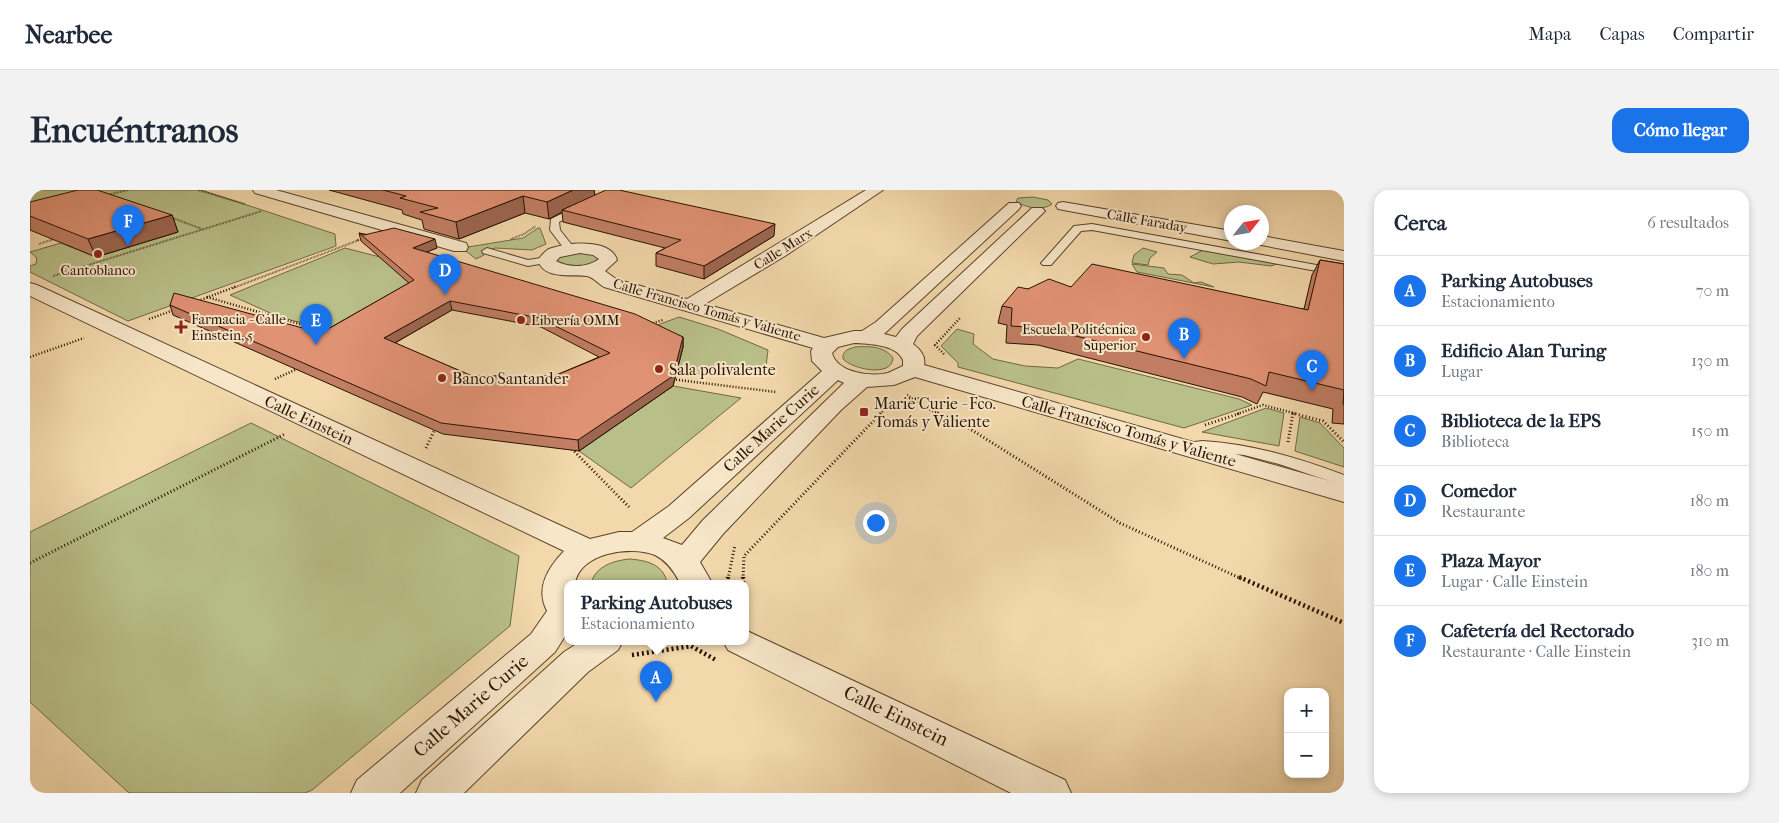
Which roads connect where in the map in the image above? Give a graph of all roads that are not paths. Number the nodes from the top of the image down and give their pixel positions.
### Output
1 (260, 190) edge
2 (876, 190) edge
3 (620, 191) edge
4 (1037, 211) junction
5 (1224, 234) edge
6 (1269, 242) edge
7 (460, 247) edge
8 (570, 249) junction
9 (487, 251) dead end
10 (1344, 256) edge
11 (1047, 263) dead end
12 (550, 264) junction
13 (590, 269) junction
14 (1344, 273) edge
15 (528, 274) dead end
16 (38, 283) edge
17 (30, 299) edge
18 (689, 306) junction
19 (867, 337) junction
20 (826, 345) junction
21 (901, 346) junction
22 (834, 372) junction
23 (861, 380) junction
24 (908, 380) junction
25 (265, 397) junction
26 (1181, 447) junction
27 (1344, 480) edge
28 (1344, 494) edge
29 (640, 541) junction
30 (580, 556) junction
31 (690, 572) edge
32 (564, 613) edge
33 (564, 616) edge
34 (748, 645) edge
35 (614, 650) edge
36 (371, 793) edge
37 (436, 793) edge
38 (1051, 793) edge

1 - 7 street
2 - 18 street, Calle Marx
3 - 8 lane
4 - 5 street, Calle Faraday
4 - 19 street
4 - 21 street
6 - 10 street
8 - 12 street
8 - 13 street
9 - 12 lane
11 - 14 lane
12 - 13 street
12 - 15 lane
13 - 18 street, Calle Francisco Tomás y Valiente
16 - 25 street, Calle Einstein
17 - 25 street, Calle Einstein
18 - 20 street, Calle Francisco Tomás y Valiente
19 - 20 street
19 - 21 street
20 - 22 street
21 - 24 street
22 - 23 street
22 - 29 street, Calle Marie Curie
23 - 24 street
23 - 31 street, Calle Marie Curie
24 - 26 street, Calle Francisco Tomás y Valiente
25 - 30 street, Calle Einstein
26 - 27 lane
26 - 28 street, Calle Francisco Tomás y Valiente
29 - 30 street
29 - 31 street
30 - 32 street
33 - 36 street, Calle Marie Curie
34 - 38 street, Calle Einstein
35 - 37 street

